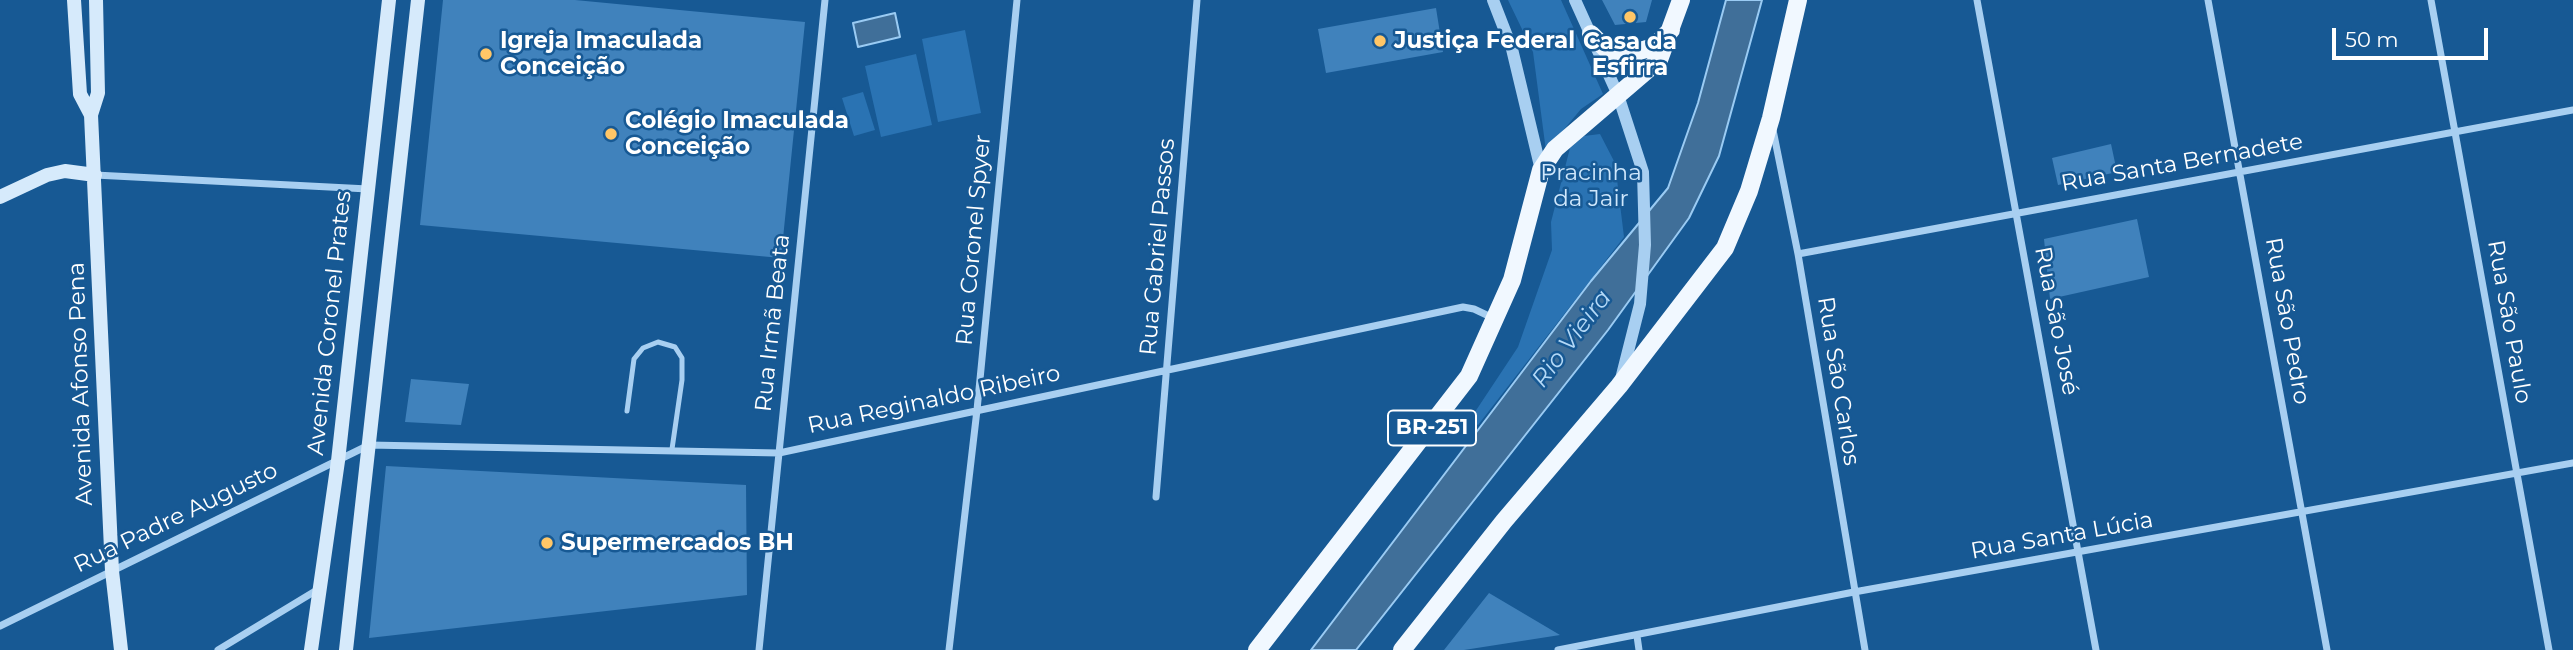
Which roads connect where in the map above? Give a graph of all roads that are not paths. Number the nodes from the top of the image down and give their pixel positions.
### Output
1 (74, 0) edge
2 (96, 0) edge
3 (389, 0) edge
4 (418, 0) edge
5 (825, 0) edge
6 (1017, 0) edge
7 (1197, 0) edge
8 (1493, 0) edge
9 (1575, 0) edge
10 (1681, 0) edge
11 (1798, 0) edge
12 (1978, 0) edge
13 (2208, 0) edge
14 (2431, 0) edge
15 (1674, 28) junction
16 (1591, 34) junction
17 (1618, 95) junction
18 (2573, 110) edge
19 (91, 115) junction
20 (1771, 118) junction
21 (2456, 133) junction
22 (1541, 170) junction
23 (2241, 172) junction
24 (95, 175) junction
25 (368, 189) junction
26 (0, 197) edge
27 (2016, 213) junction
28 (1798, 254) junction
29 (1496, 320) junction
30 (1168, 369) junction
31 (1619, 386) junction
32 (977, 410) junction
33 (627, 411) dead end
34 (369, 445) junction
35 (672, 449) junction
36 (779, 453) junction
37 (338, 461) junction
38 (2573, 463) edge
39 (2517, 472) junction
40 (1156, 497) dead end
41 (2302, 513) junction
42 (2079, 552) junction
43 (111, 571) junction
44 (317, 590) junction
45 (1854, 592) junction
46 (0, 626) edge
47 (1637, 635) junction
48 (1404, 649) edge
49 (121, 650) edge
50 (218, 650) edge
51 (311, 650) edge
52 (346, 650) edge
53 (759, 650) edge
54 (949, 650) edge
55 (1257, 650) edge
56 (1558, 650) edge
57 (1639, 650) edge
58 (1865, 650) edge
59 (2096, 650) edge
60 (2327, 650) edge
61 (2549, 650) edge

1 - 19 main road, Avenida Afonso Pena
2 - 19 main road, Avenida Afonso Pena
3 - 25 main road, Avenida Coronel Prates
4 - 34 main road
5 - 36 street, Rua Irmã Beata
6 - 32 street, Rua Coronel Spyer
7 - 30 street, Rua Gabriel Passos
8 - 22 street
9 - 16 street
10 - 15 main road, BR-251
11 - 20 main road
12 - 27 street, Rua São José
13 - 23 street, Rua São Pedro
14 - 21 street, Rua São Paulo
15 - 16 main road
15 - 17 main road, BR-251
16 - 17 street
17 - 22 main road, BR-251
17 - 31 street
18 - 21 street, Rua Santa Bernadete
19 - 24 main road, Avenida Afonso Pena
20 - 28 street, Rua São Carlos
20 - 31 main road
21 - 23 street, Rua Santa Bernadete
21 - 39 street, Rua São Paulo
22 - 29 main road, BR-251
23 - 27 street, Rua Santa Bernadete
23 - 41 street, Rua São Pedro
24 - 25 street
24 - 26 main road
24 - 43 main road, Avenida Afonso Pena
25 - 37 main road, Avenida Coronel Prates
27 - 28 street, Rua Santa Bernadete
27 - 42 street, Rua São José
28 - 45 street, Rua São Carlos
29 - 30 street, Rua Reginaldo Ribeiro
29 - 55 main road, BR-251
30 - 32 street, Rua Reginaldo Ribeiro
30 - 40 street, Rua Gabriel Passos
31 - 48 main road
32 - 36 street, Rua Reginaldo Ribeiro
32 - 54 street, Rua Coronel Spyer
33 - 35 lane
34 - 35 street, Rua Reginaldo Ribeiro
34 - 37 street, Rua Padre Augusto
34 - 52 main road
35 - 36 street, Rua Reginaldo Ribeiro
36 - 53 street, Rua Irmã Beata
37 - 43 street, Rua Padre Augusto
37 - 44 main road, Avenida Coronel Prates
38 - 39 street, Rua Santa Lúcia
39 - 41 street, Rua Santa Lúcia
39 - 61 street, Rua São Paulo
41 - 42 street, Rua Santa Lúcia
41 - 60 street, Rua São Pedro
42 - 45 street, Rua Santa Lúcia
42 - 59 street, Rua São José
43 - 46 street, Rua Padre Augusto
43 - 49 main road, Avenida Afonso Pena
44 - 50 street
44 - 51 main road, Avenida Coronel Prates
45 - 47 street, Rua Santa Lúcia
45 - 58 street, Rua São Carlos
47 - 56 street, Rua Santa Lúcia
47 - 57 street

